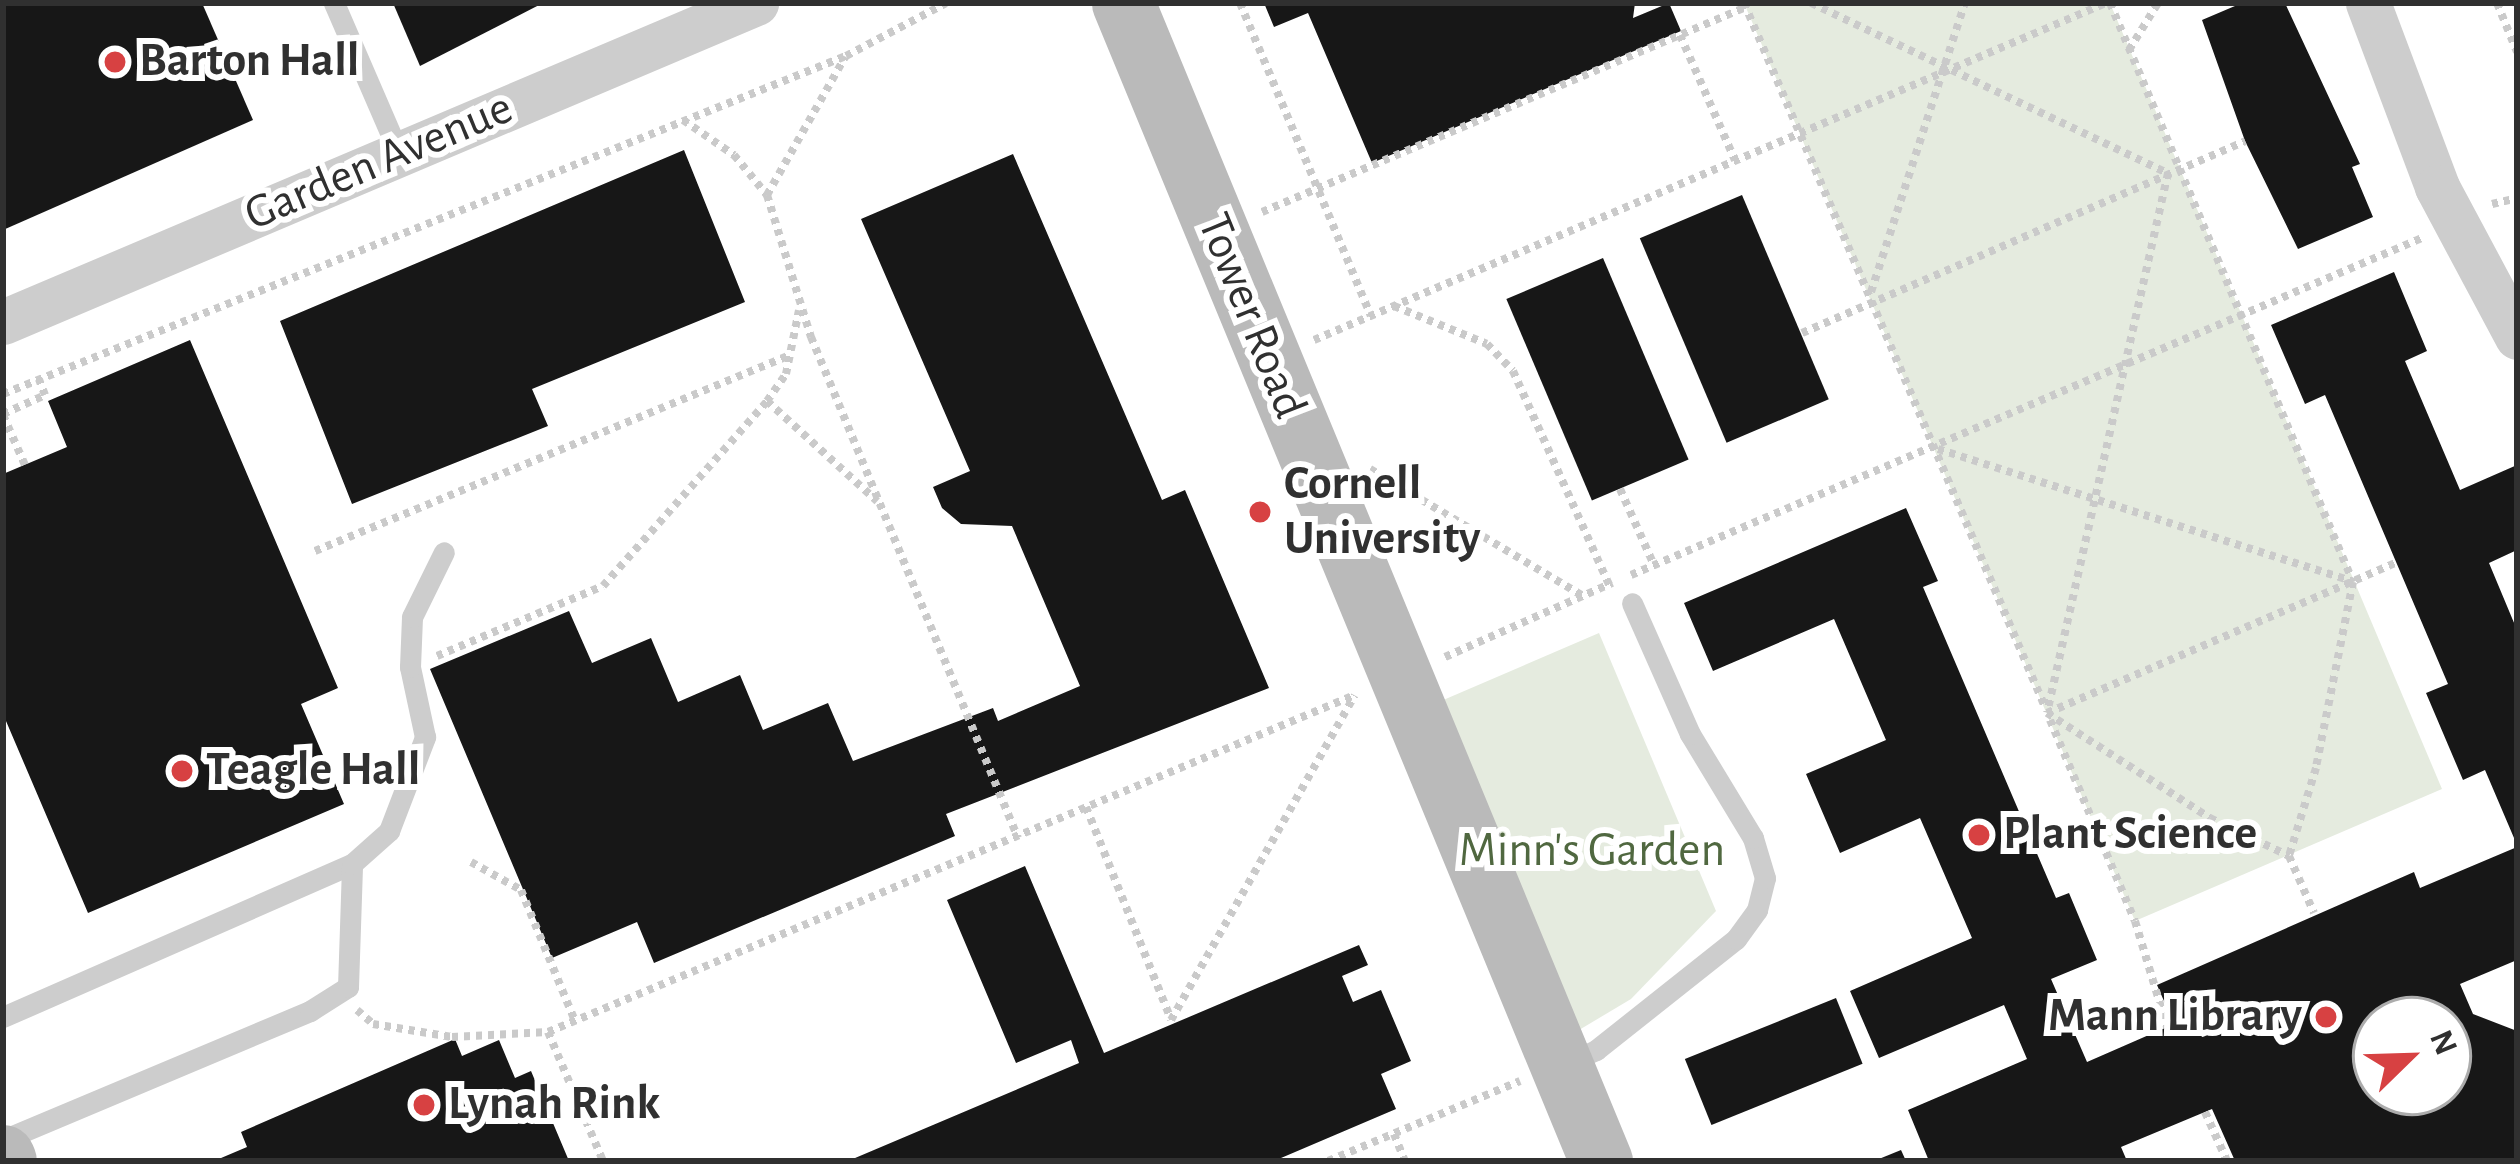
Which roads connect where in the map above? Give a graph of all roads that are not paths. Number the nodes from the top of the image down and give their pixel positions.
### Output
1 (334, 3) edge
2 (756, 3) edge
3 (1123, 3) edge
4 (2368, 3) edge
5 (399, 154) junction
6 (3, 322) edge
7 (2517, 338) edge
8 (444, 552) dead end
9 (1632, 603) dead end
10 (352, 864) junction
11 (3, 1018) edge
12 (1561, 1066) junction
13 (3, 1140) edge
14 (1600, 1161) edge

1 - 5 lane
2 - 5 street, Garden Avenue
3 - 12 street, Tower Road
4 - 7 street
5 - 6 street, Garden Avenue
8 - 10 lane
9 - 12 lane
10 - 11 lane
10 - 13 lane
12 - 14 street, Tower Road

